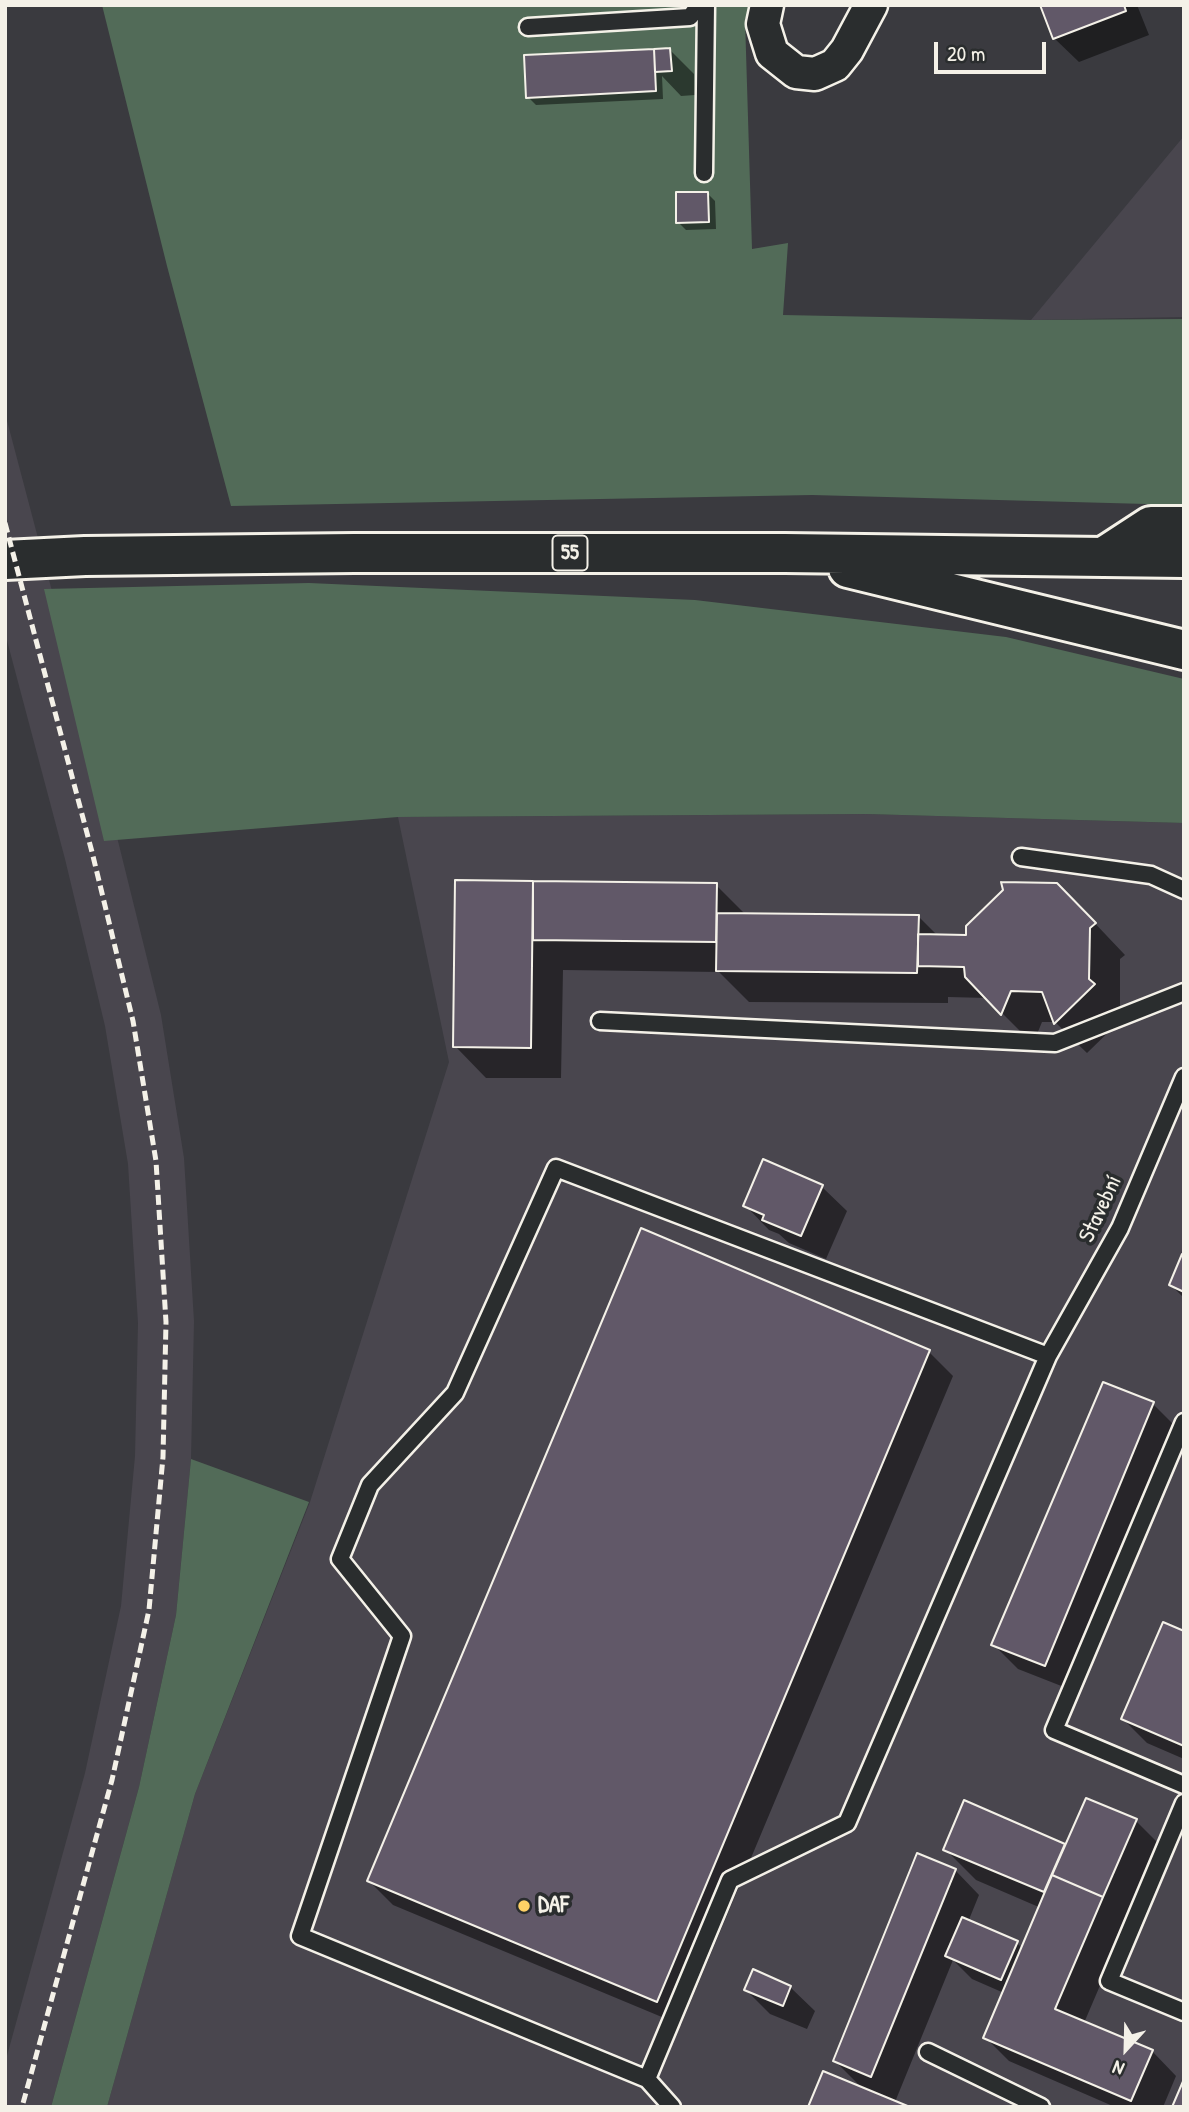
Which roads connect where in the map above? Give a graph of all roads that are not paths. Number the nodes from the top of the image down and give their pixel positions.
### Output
1 (699, 5) edge
2 (706, 5) edge
3 (767, 5) edge
4 (872, 5) edge
5 (528, 27) dead end
6 (704, 173) dead end
7 (1184, 526) edge
8 (785, 553) junction
9 (1105, 556) junction
10 (1184, 558) edge
11 (5, 561) edge
12 (1184, 650) edge
13 (1021, 857) dead end
14 (1184, 890) edge
15 (1184, 992) edge
16 (600, 1021) dead end
17 (1184, 1077) edge
18 (1048, 1356) junction
19 (1184, 1422) edge
20 (1184, 1785) edge
21 (1184, 1803) edge
22 (1184, 2012) edge
23 (928, 2052) dead end
24 (647, 2079) junction
25 (672, 2107) edge
26 (1041, 2107) edge

1 - 5 lane
2 - 6 lane
3 - 4 street
7 - 9 main road
8 - 9 main road, 55
8 - 11 main road, 55
8 - 12 main road
9 - 10 main road, 55
13 - 14 lane
15 - 16 lane
17 - 18 lane, Stavební
18 - 24 lane, Stavební
18 - 24 lane
19 - 20 lane
21 - 22 lane
23 - 26 lane
24 - 25 lane

